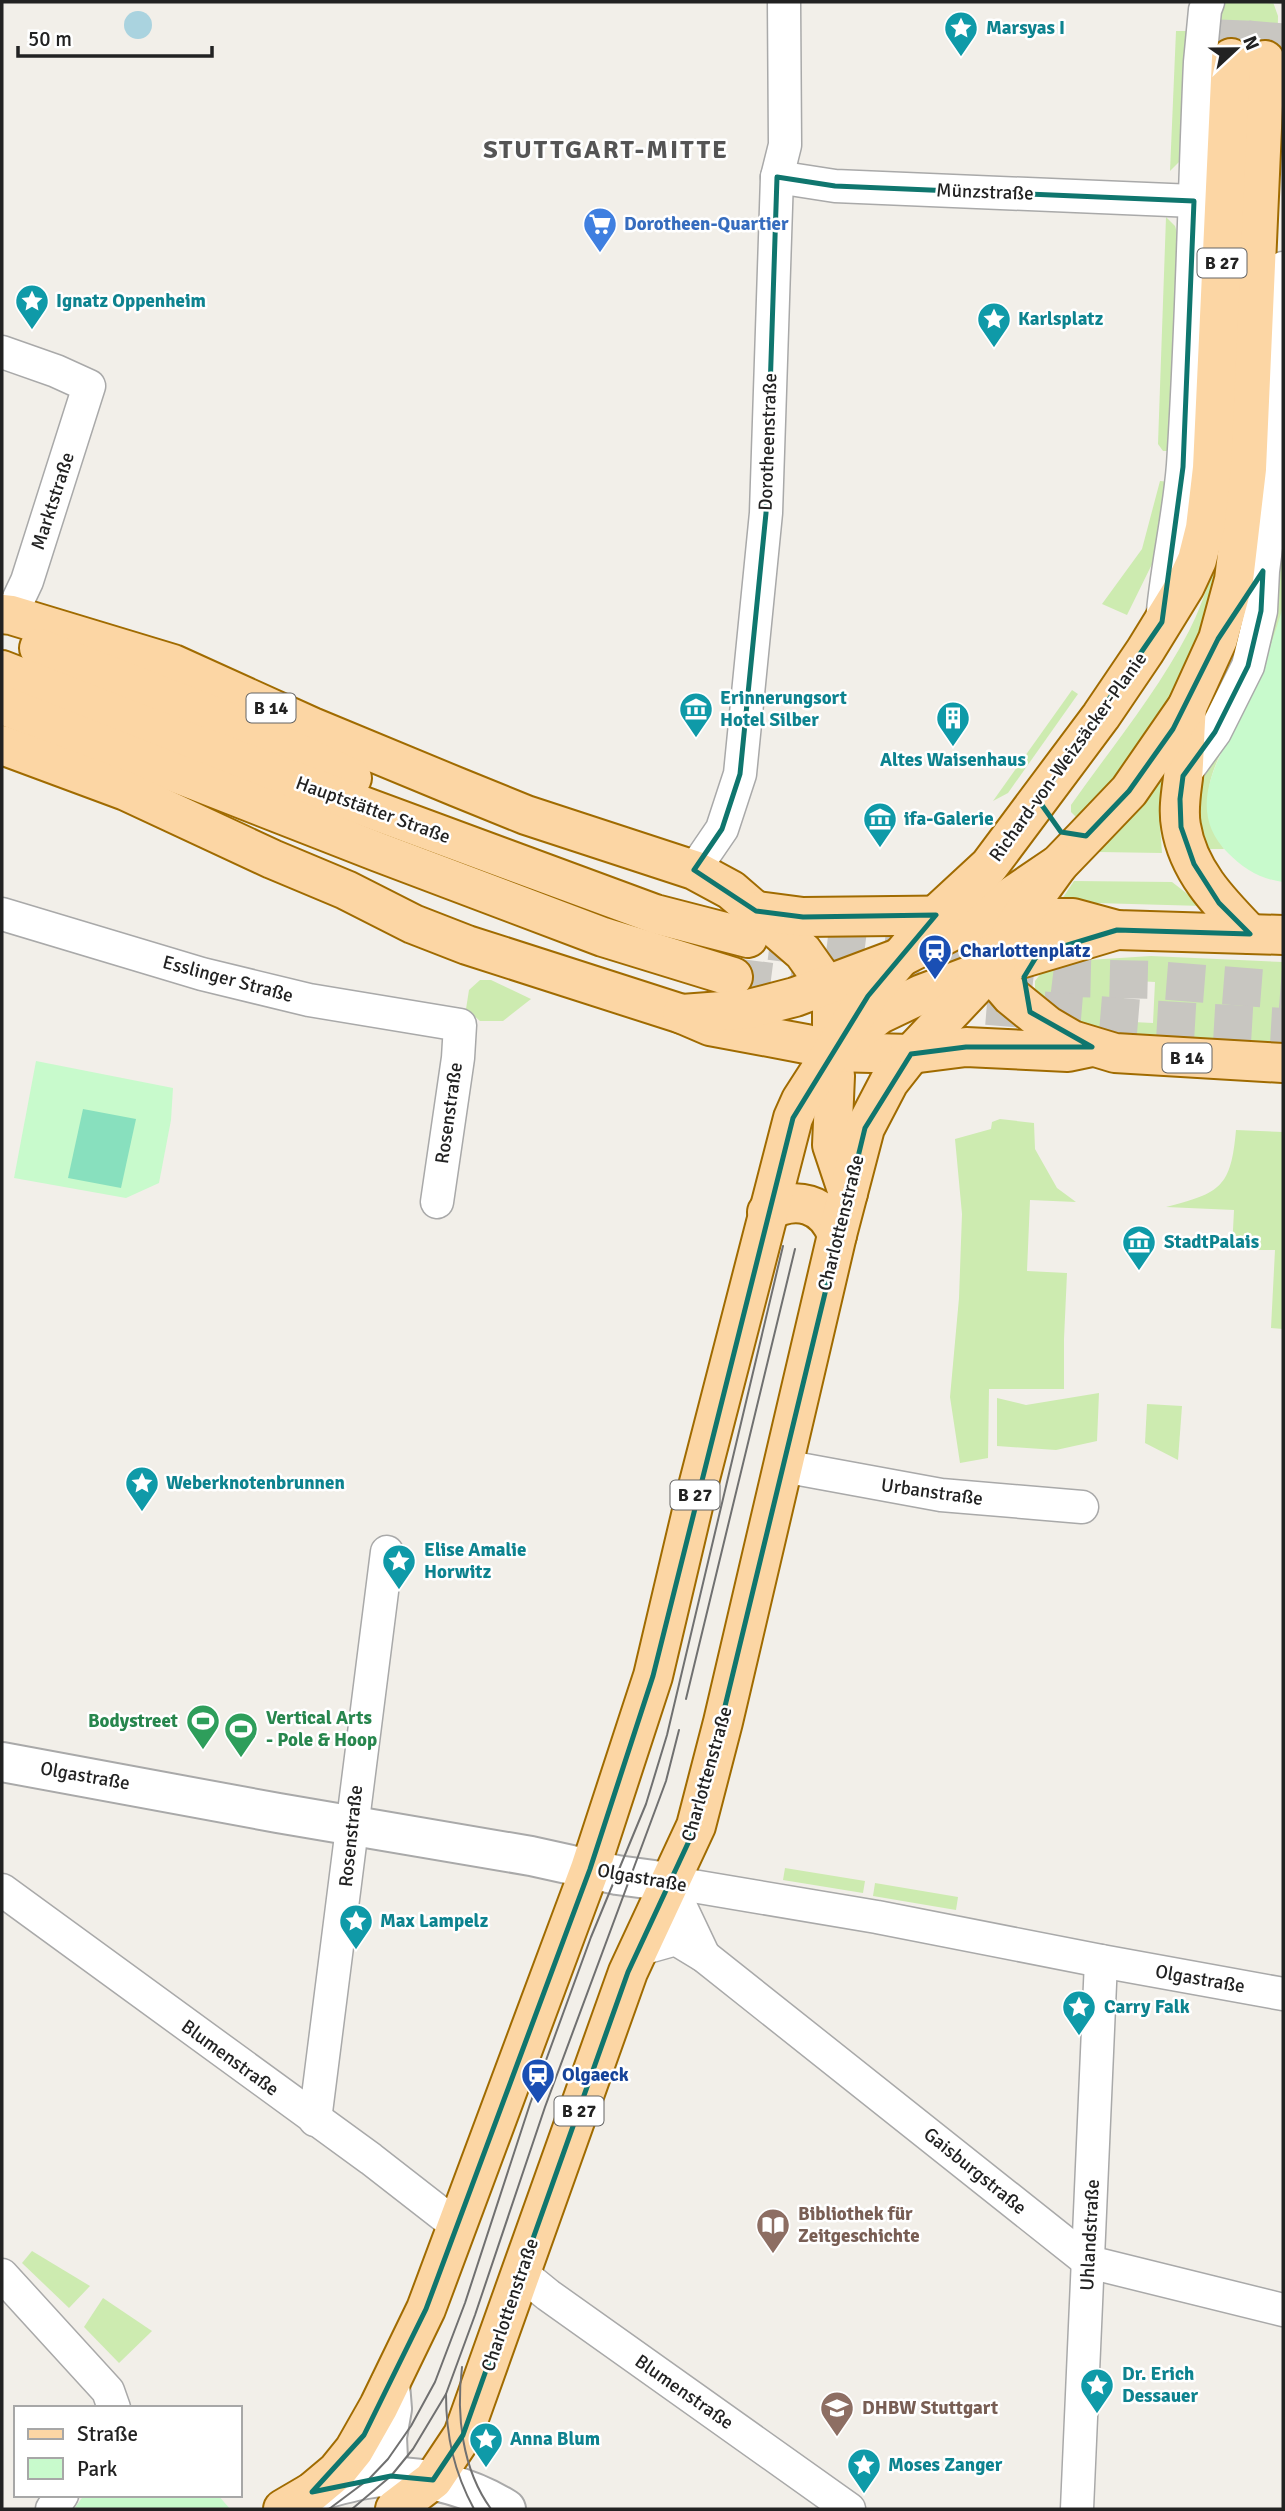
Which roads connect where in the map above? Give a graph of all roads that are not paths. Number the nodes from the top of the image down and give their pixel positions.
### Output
1 (785, 2) edge
2 (1208, 2) edge
3 (777, 177) junction
4 (1194, 201) junction
5 (1283, 268) edge
6 (2, 352) edge
7 (1263, 571) junction
8 (5, 621) edge
9 (1162, 622) junction
10 (1218, 639) junction
11 (2, 670) edge
12 (2, 705) edge
13 (1187, 707) junction
14 (2, 745) edge
15 (1183, 776) junction
16 (125, 791) junction
17 (1039, 801) junction
18 (251, 802) junction
19 (399, 819) junction
20 (1086, 836) junction
21 (989, 866) junction
22 (694, 870) junction
23 (2, 914) edge
24 (936, 915) junction
25 (1002, 917) junction
26 (752, 925) junction
27 (1117, 930) junction
28 (1267, 934) edge
29 (1038, 954) junction
30 (899, 958) junction
31 (993, 967) junction
32 (827, 986) junction
33 (728, 993) junction
34 (1030, 1012) junction
35 (682, 1014) junction
36 (460, 1025) joint
37 (1092, 1048) junction
38 (832, 1052) junction
39 (911, 1054) junction
40 (1283, 1063) edge
41 (848, 1193) junction
42 (437, 1202) dead end
43 (767, 1212) junction
44 (837, 1235) junction
45 (783, 1466) junction
46 (1082, 1507) dead end
47 (387, 1552) dead end
48 (2, 1762) edge
49 (353, 1826) junction
50 (590, 1869) junction
51 (669, 1882) junction
52 (2, 1890) edge
53 (638, 1950) junction
54 (704, 1956) junction
55 (1101, 1961) junction
56 (1283, 1994) edge
57 (315, 2120) junction
58 (457, 2226) junction
59 (1089, 2262) junction
60 (520, 2273) junction
61 (2, 2275) edge
62 (1283, 2310) edge
63 (390, 2384) junction
64 (113, 2406) edge
65 (470, 2416) junction
66 (407, 2496) edge
67 (298, 2501) edge
68 (497, 2504) edge
69 (849, 2509) edge
70 (1077, 2509) edge

1 - 3 street, Dorotheenstraße
2 - 4 street, Richard-von-Weizsäcker-Planie
3 - 4 street, Münzstraße
3 - 22 street, Dorotheenstraße
4 - 9 street, Richard-von-Weizsäcker-Planie
5 - 7 street, Richard-von-Weizsäcker-Planie
6 - 8 street, Marktstraße
7 - 10 street, Richard-von-Weizsäcker-Planie
7 - 15 street, Richard-von-Weizsäcker-Planie
8 - 19 main road, B 14
8 - 22 main road, B 14
9 - 10 main road, Richard-von-Weizsäcker-Planie / B 27
9 - 17 main road, Richard-von-Weizsäcker-Planie / B 27
10 - 13 main road, Richard-von-Weizsäcker-Planie / B 27
11 - 19 main road, Hauptstätter Straße / B 14
12 - 18 main road, Hauptstätter Straße / B 14
13 - 15 main road, B 27
13 - 20 main road, Richard-von-Weizsäcker-Planie / B 27
14 - 16 main road, B 14
15 - 28 main road, B 27
16 - 18 main road, B 14
16 - 35 main road, B 14
17 - 20 main road
17 - 21 main road, Richard-von-Weizsäcker-Planie / B 27
18 - 33 main road, Hauptstätter Straße / B 14
19 - 26 main road, Hauptstätter Straße / B 14
20 - 25 main road, Richard-von-Weizsäcker-Planie / B 27
21 - 24 main road, Richard-von-Weizsäcker-Planie / B 27
21 - 25 main road
22 - 26 main road, B 14
23 - 36 street, Esslinger Straße
24 - 25 main road, B 14
24 - 26 main road, B 14
24 - 30 main road, B 27
25 - 27 main road, B 14
25 - 30 main road, B 27
25 - 31 main road, B 27
26 - 32 main road, B 14
26 - 33 main road
27 - 28 main road, B 14
27 - 29 main road, B 27
29 - 31 main road, B 27
29 - 34 main road
30 - 32 main road, B 27
30 - 38 main road, B 27
31 - 34 main road, B 14
31 - 38 main road, B 27
31 - 39 main road, B 27
32 - 33 main road, B 27
32 - 38 main road, B 14
33 - 35 main road, B 27
34 - 37 main road, B 14
35 - 38 main road, B 14
36 - 42 street, Rosenstraße
37 - 39 main road, B 14
37 - 40 main road, B 14
38 - 39 main road, B 14
38 - 41 main road, B 14
38 - 43 main road, B 27
39 - 41 main road, Charlottenstraße / B 27
41 - 44 main road, Charlottenstraße / B 27
43 - 44 main road
43 - 50 main road, B 27
44 - 45 main road, Charlottenstraße / B 27
45 - 46 street, Urbanstraße
45 - 51 main road, Charlottenstraße / B 27
47 - 49 street, Rosenstraße
48 - 49 street, Olgastraße
49 - 50 street, Olgastraße
49 - 57 street, Rosenstraße
50 - 51 street, Olgastraße
50 - 58 main road, B 27
51 - 53 main road, Charlottenstraße / B 27
51 - 54 street, Gaisburgstraße
51 - 55 street, Olgastraße
52 - 57 street, Blumenstraße
53 - 54 street, Gaisburgstraße
53 - 60 main road, Charlottenstraße / B 27
54 - 59 street, Gaisburgstraße
55 - 56 street, Olgastraße
55 - 59 street, Uhlandstraße
57 - 58 street, Blumenstraße
58 - 63 main road, B 27
59 - 62 street, Gaisburgstraße
59 - 70 street, Uhlandstraße
60 - 65 main road, Charlottenstraße / B 27
60 - 69 street, Blumenstraße
61 - 64 street
63 - 66 street
63 - 67 main road, B 27
65 - 66 main road, Charlottenstraße / B 27
65 - 68 street
66 - 67 street
66 - 68 street

